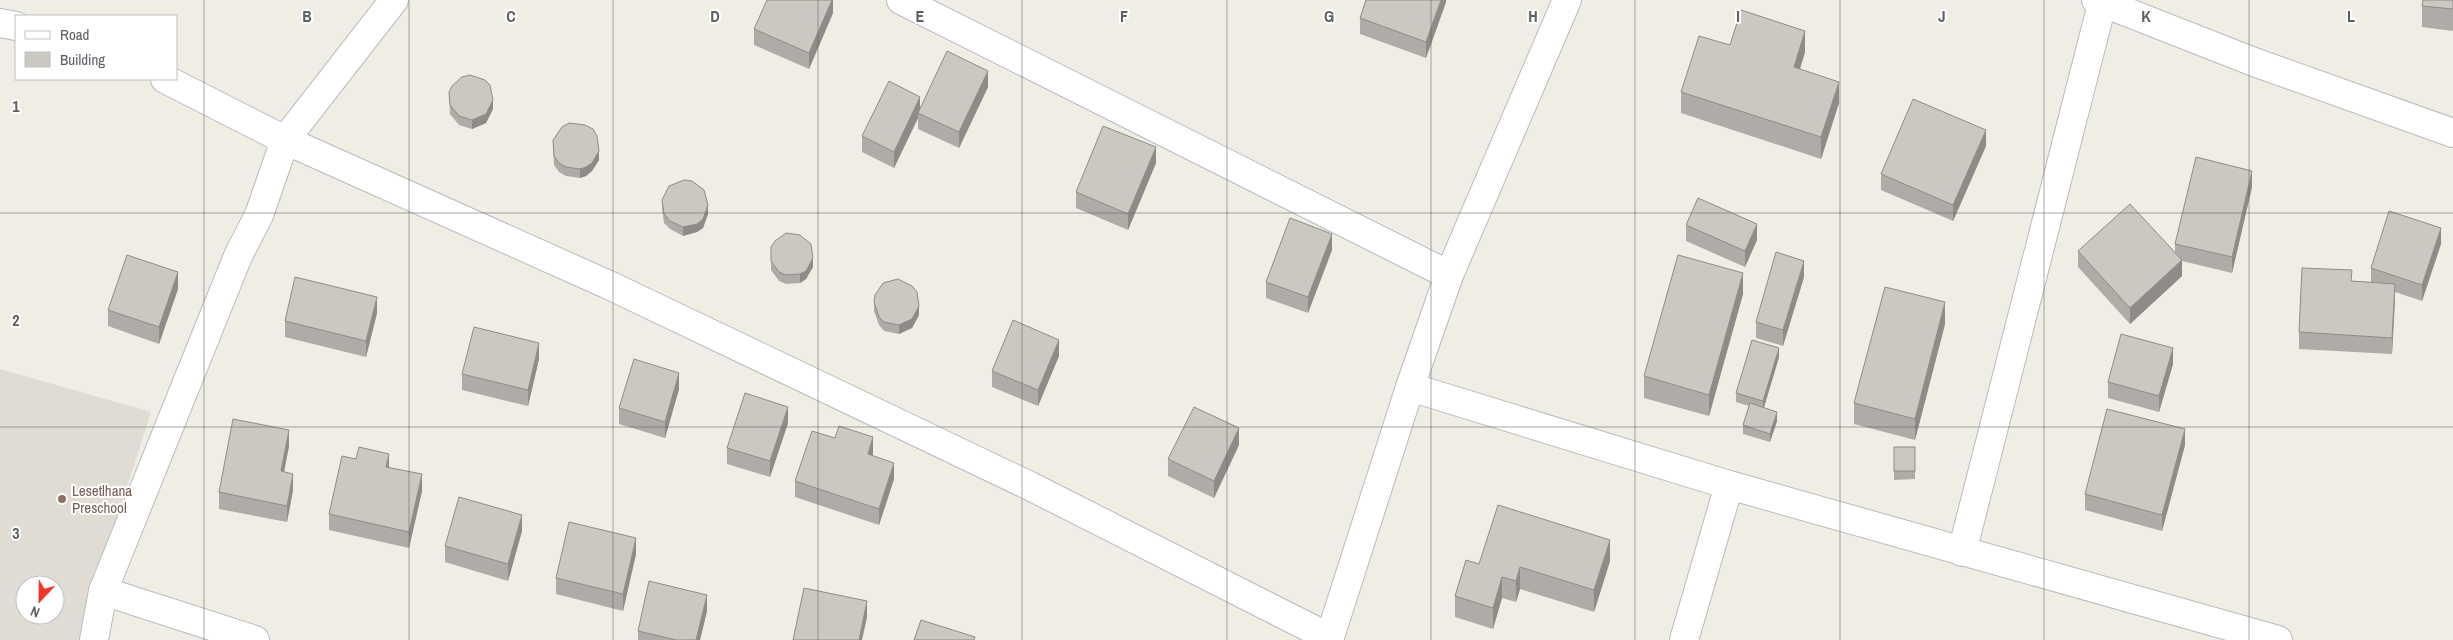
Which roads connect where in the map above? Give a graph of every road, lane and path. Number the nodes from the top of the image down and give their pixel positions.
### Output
1 (394, 0) edge
2 (901, 0) edge
3 (1567, 0) edge
4 (2100, 1) edge
5 (0, 23) edge
6 (15, 26) edge
7 (167, 80) edge
8 (2453, 133) edge
9 (285, 140) junction
10 (1449, 275) junction
11 (1410, 387) junction
12 (1729, 485) junction
13 (1962, 552) junction
14 (103, 592) junction
15 (1330, 639) edge
16 (94, 640) edge
17 (254, 640) edge
18 (1684, 640) edge
19 (2278, 640) edge

1 - 9 street
2 - 10 street
3 - 10 street
4 - 8 street
4 - 13 street
5 - 6 street
7 - 9 street
9 - 14 street
9 - 15 street
10 - 11 street
11 - 12 street
11 - 15 street
12 - 13 street
12 - 18 street
13 - 19 street
14 - 16 street
14 - 17 street

